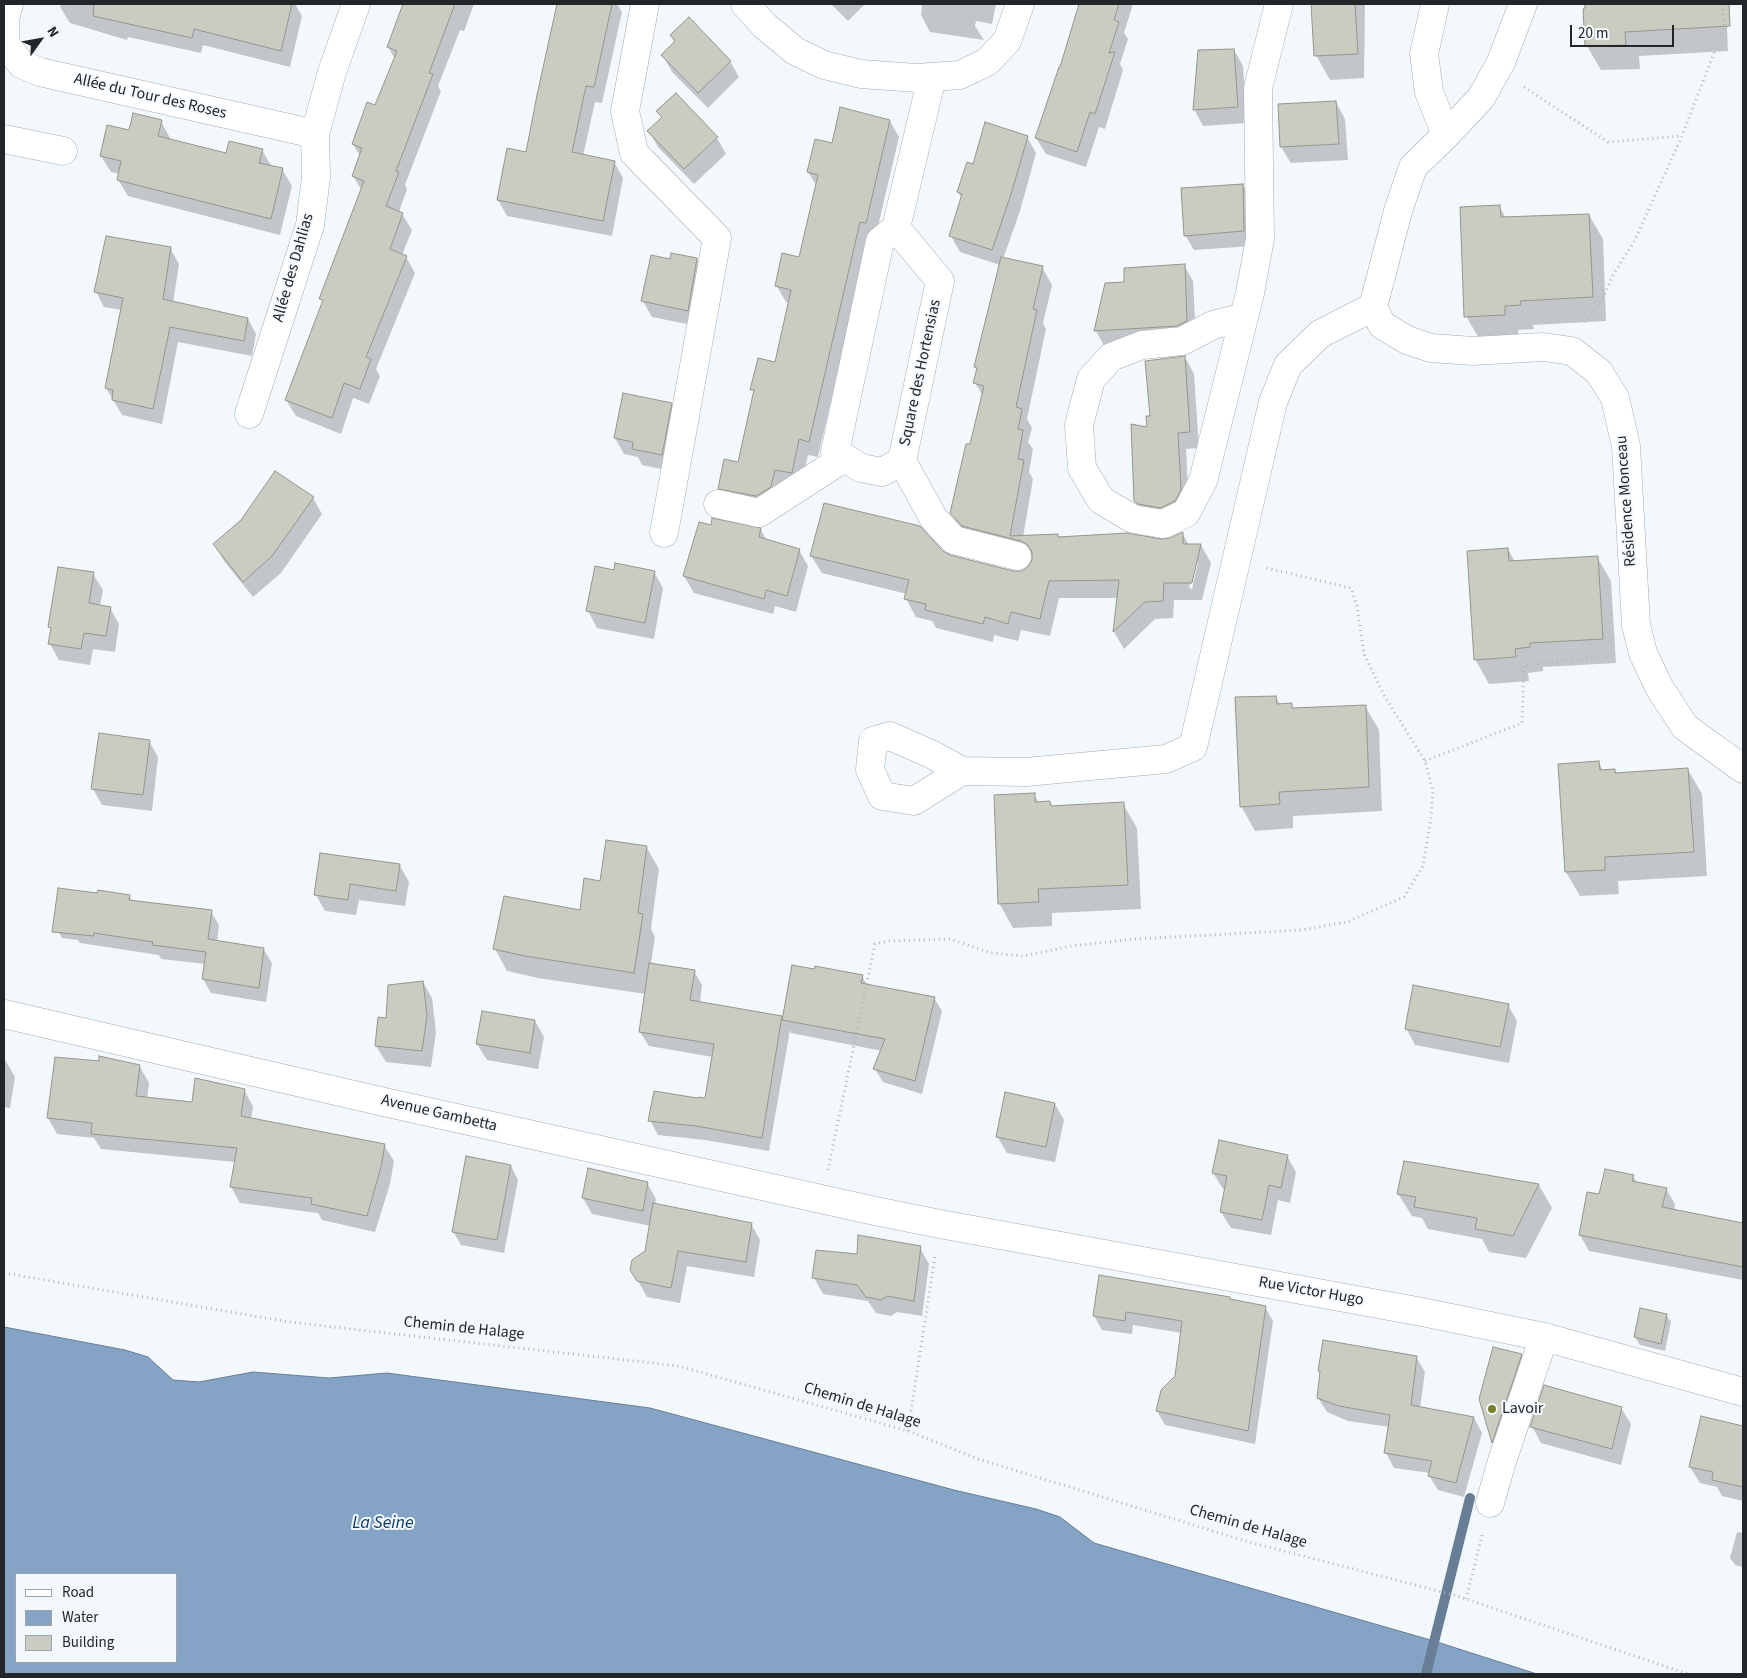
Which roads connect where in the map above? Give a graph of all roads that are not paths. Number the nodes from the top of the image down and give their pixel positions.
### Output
1 (9, 4) edge
2 (356, 4) edge
3 (645, 4) edge
4 (745, 4) edge
5 (1020, 4) edge
6 (1279, 4) edge
7 (1436, 4) edge
8 (1523, 4) edge
9 (932, 77) junction
10 (315, 134) junction
11 (1446, 135) junction
12 (4, 139) edge
13 (63, 151) dead end
14 (896, 228) junction
15 (1374, 307) junction
16 (1244, 317) junction
17 (249, 414) dead end
18 (844, 458) junction
19 (902, 461) junction
20 (718, 504) dead end
21 (664, 533) dead end
22 (1017, 556) dead end
23 (1743, 769) edge
24 (962, 772) dead end
25 (4, 1014) edge
26 (875, 1211) joint
27 (1544, 1337) junction
28 (1743, 1392) edge
29 (1490, 1503) road end

1 - 10 street, Allée du Tour des Roses
2 - 10 street, Allée des Dahlias
3 - 21 street
4 - 9 street
5 - 9 street
6 - 16 street
7 - 11 street
8 - 11 street
9 - 14 street
10 - 17 street, Allée des Dahlias
11 - 15 street
12 - 13 street
14 - 18 street
14 - 19 street, Square des Hortensias
15 - 23 street, Résidence Monceau
15 - 24 street
16 - 16 street
18 - 19 street, Square des Hortensias
18 - 20 street
19 - 22 street
25 - 26 street, Avenue Gambetta
26 - 27 street, Rue Victor Hugo
27 - 28 street, Rue Victor Hugo
27 - 29 street

